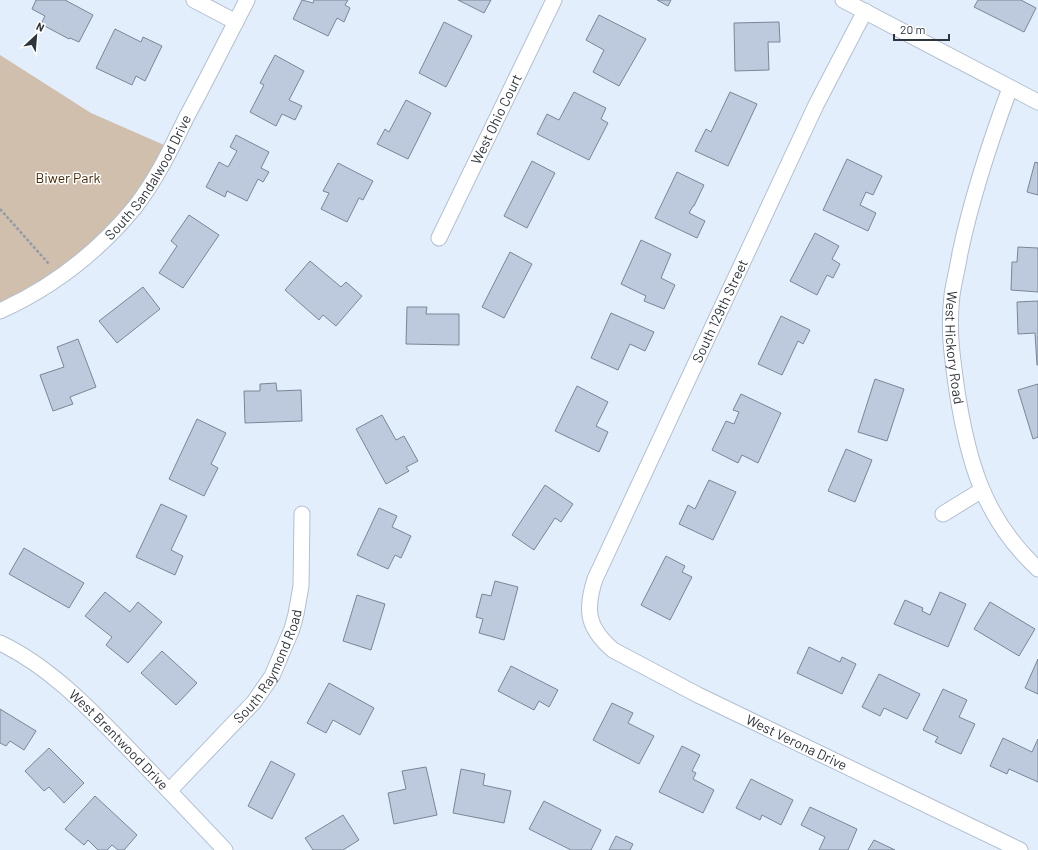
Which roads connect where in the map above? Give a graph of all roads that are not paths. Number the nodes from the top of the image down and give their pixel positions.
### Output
1 (194, 0) edge
2 (248, 0) edge
3 (554, 0) edge
4 (843, 0) edge
5 (865, 12) junction
6 (236, 22) junction
7 (1010, 88) junction
8 (1038, 102) edge
9 (439, 238) dead end
10 (0, 311) edge
11 (982, 490) junction
12 (302, 514) dead end
13 (943, 514) dead end
14 (1038, 569) edge
15 (590, 615) joint
16 (0, 643) edge
17 (170, 790) junction
18 (225, 850) edge
19 (1020, 850) edge

1 - 6 street
2 - 6 street, South Sandalwood Drive
3 - 9 street, West Ohio Court
4 - 5 street
5 - 7 street
5 - 15 street, South 129th Street
6 - 10 street, South Sandalwood Drive
7 - 8 street
7 - 11 street, West Hickory Road
11 - 13 street
11 - 14 street, West Hickory Road
12 - 17 street, South Raymond Road
15 - 19 street, West Verona Drive
16 - 17 street, West Brentwood Drive
17 - 18 street, West Brentwood Drive

